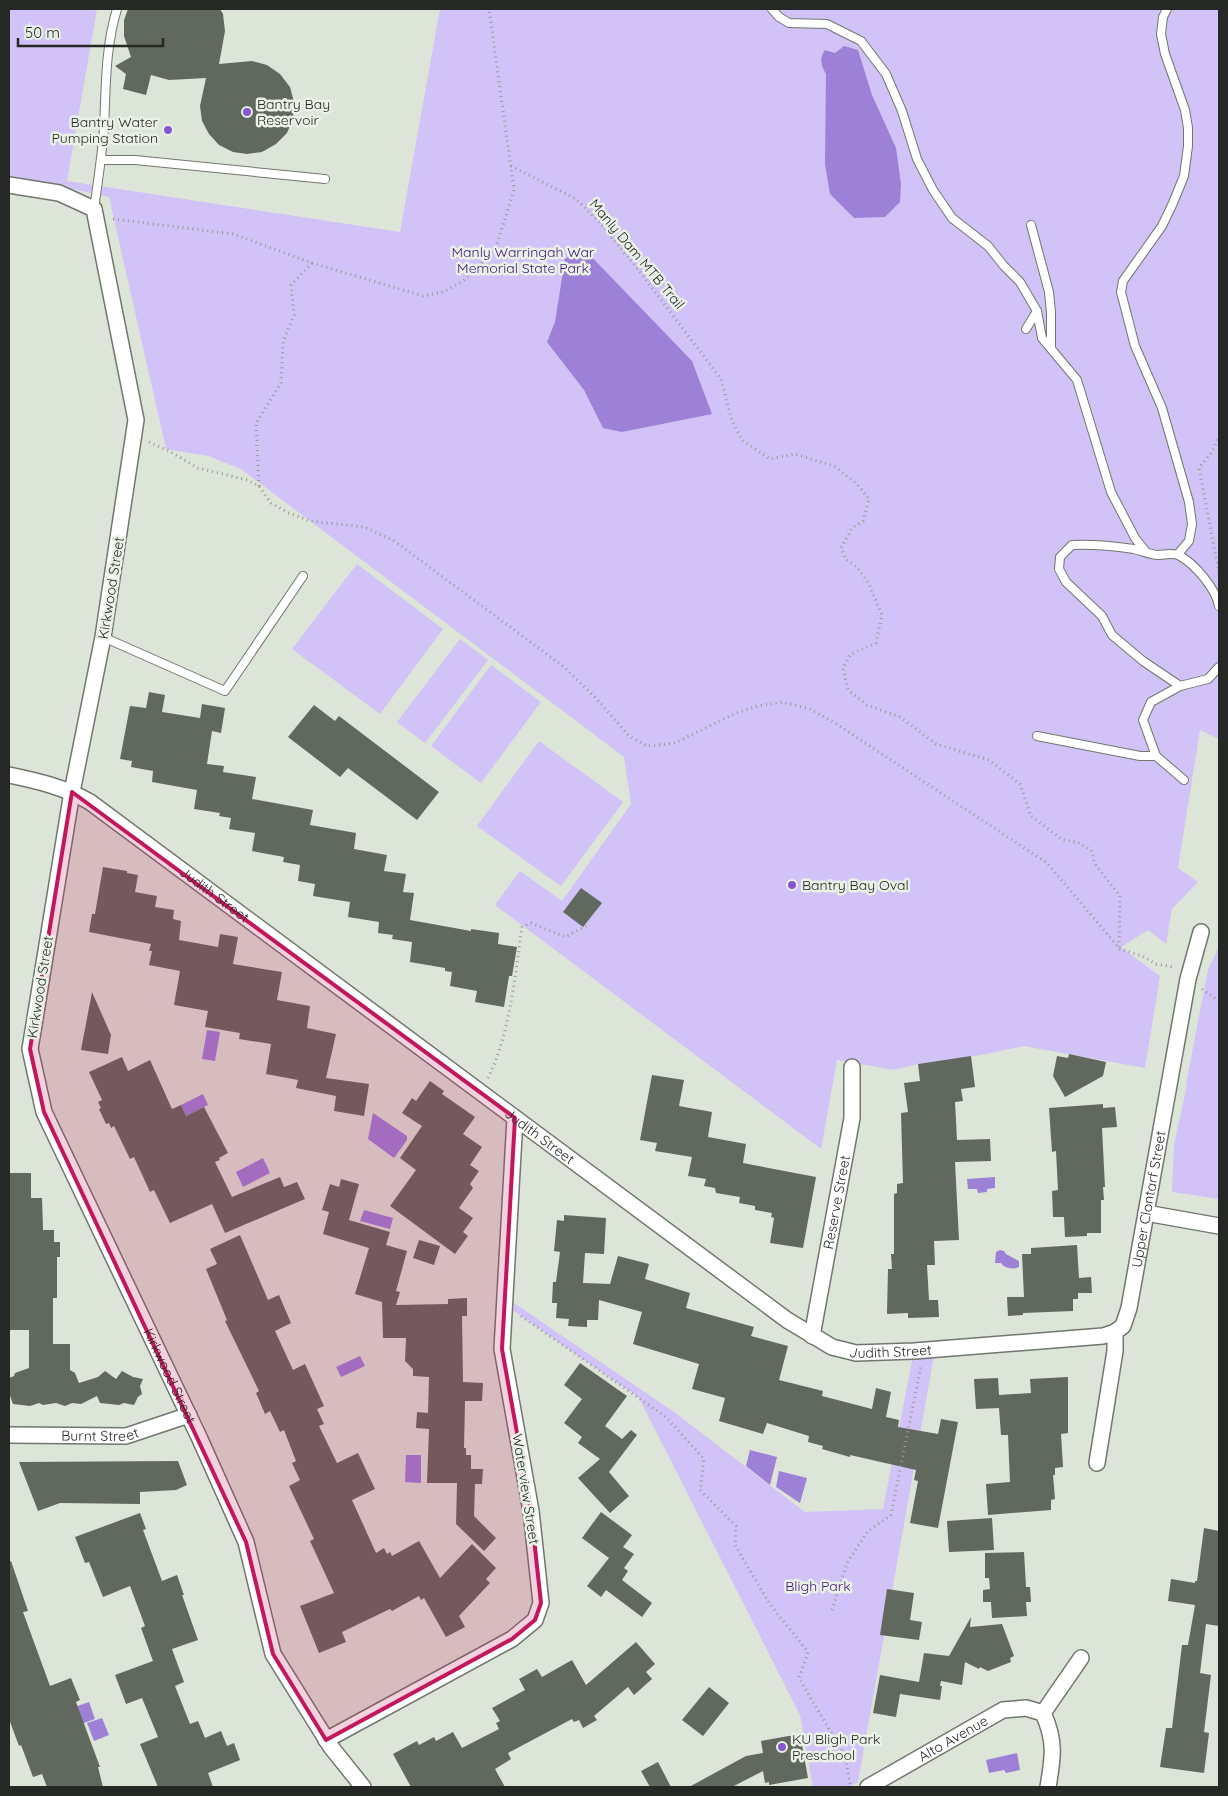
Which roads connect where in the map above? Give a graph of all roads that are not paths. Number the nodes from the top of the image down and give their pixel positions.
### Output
1 (117, 9) edge
2 (772, 9) edge
3 (1167, 9) edge
4 (101, 160) junction
5 (325, 179) dead end
6 (9, 185) edge
7 (94, 209) junction
8 (1032, 225) dead end
9 (1037, 311) junction
10 (1026, 329) dead end
11 (1051, 348) junction
12 (1146, 552) junction
13 (1178, 554) junction
14 (304, 576) dead end
15 (1219, 606) edge
16 (103, 636) junction
17 (1219, 667) edge
18 (1180, 686) junction
19 (1037, 736) dead end
20 (1156, 756) junction
21 (9, 775) edge
22 (1184, 780) dead end
23 (72, 792) junction
24 (1200, 932) dead end
25 (852, 1067) dead end
26 (515, 1118) junction
27 (1146, 1213) junction
28 (1219, 1226) edge
29 (1115, 1332) junction
30 (812, 1336) junction
31 (188, 1415) junction
32 (9, 1435) edge
33 (1097, 1463) dead end
34 (1081, 1658) dead end
35 (1043, 1713) junction
36 (326, 1740) junction
37 (363, 1787) edge
38 (868, 1787) edge
39 (1048, 1787) edge

1 - 4 lane
2 - 9 lane
3 - 13 lane
4 - 5 lane
4 - 7 lane
6 - 7 street
7 - 16 street, Kirkwood Street
8 - 11 lane
9 - 10 lane
9 - 11 lane
11 - 12 lane
12 - 13 lane
12 - 18 lane
13 - 15 lane
14 - 16 lane
16 - 23 street, Kirkwood Street
17 - 18 lane
18 - 20 lane
19 - 20 lane
20 - 22 lane
21 - 23 street, Judith Street
23 - 26 street, Judith Street
23 - 31 street, Kirkwood Street
24 - 27 street, Upper Clontarf Street
25 - 30 street, Reserve Street
26 - 30 street, Judith Street
26 - 36 street, Waterview Street
27 - 28 street
27 - 29 street, Upper Clontarf Street
29 - 30 street, Judith Street
29 - 33 street
31 - 32 street, Burnt Street
31 - 36 street, Kirkwood Street
34 - 35 street
35 - 38 street, Alto Avenue
35 - 39 street
36 - 37 street, Kirkwood Street

